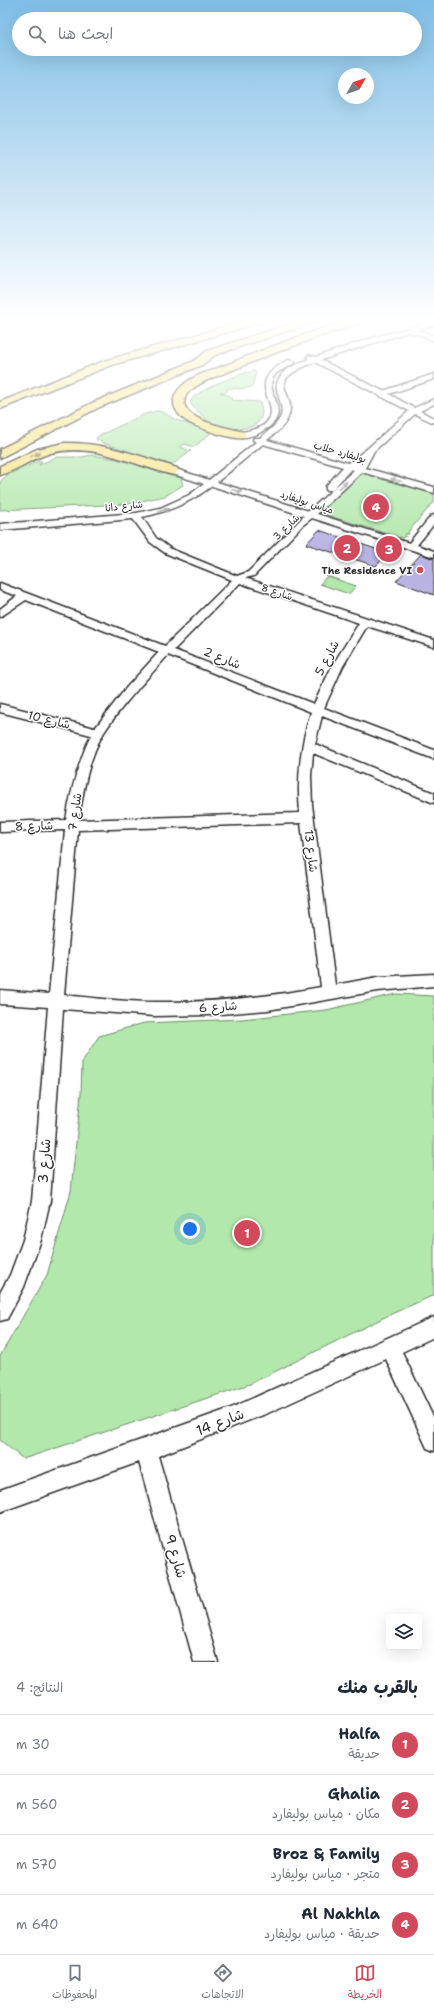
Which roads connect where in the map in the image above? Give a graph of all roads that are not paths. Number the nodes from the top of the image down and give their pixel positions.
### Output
1 (22, 397) edge
2 (107, 397) edge
3 (116, 397) edge
4 (180, 397) edge
5 (271, 397) edge
6 (283, 397) edge
7 (387, 397) edge
8 (12, 401) junction
9 (434, 401) edge
10 (0, 406) edge
11 (0, 411) edge
12 (414, 411) junction
13 (434, 421) edge
14 (240, 435) junction
15 (263, 442) junction
16 (0, 446) edge
17 (372, 450) junction
18 (0, 454) edge
19 (237, 463) junction
20 (349, 466) junction
21 (360, 470) junction
22 (0, 471) edge
23 (173, 471) junction
24 (212, 483) junction
25 (434, 490) edge
26 (307, 513) junction
27 (136, 516) junction
28 (434, 518) edge
29 (0, 520) edge
30 (0, 527) edge
31 (411, 546) junction
32 (434, 554) edge
33 (241, 578) junction
34 (0, 586) edge
35 (24, 596) junction
36 (0, 614) edge
37 (365, 621) junction
38 (434, 644) edge
39 (167, 650) junction
40 (0, 708) edge
41 (319, 710) junction
42 (98, 733) junction
43 (308, 746) junction
44 (434, 755) edge
45 (434, 798) edge
46 (307, 818) junction
47 (72, 824) junction
48 (0, 827) edge
49 (434, 980) edge
50 (329, 992) junction
51 (0, 997) edge
52 (56, 1002) junction
53 (0, 1312) edge
54 (434, 1326) edge
55 (390, 1347) junction
56 (434, 1441) edge
57 (146, 1449) junction
58 (0, 1502) edge
59 (206, 1662) edge

1 - 8 highway
2 - 16 highway
3 - 18 highway
4 - 14 highway
5 - 14 street, شارع دانا
6 - 15 street, شارع دانا
7 - 12 street
8 - 10 highway
8 - 11 highway
9 - 12 street
12 - 13 street
12 - 17 street, شارع 3
14 - 15 street, بوليفارد حلاب
14 - 19 street, شارع دانا
15 - 19 street, شارع دانا
15 - 20 street, بوليفارد حلاب
17 - 20 street, شارع 3
17 - 21 street, شارع 3
19 - 24 street, شارع دانا
20 - 21 street, بوليفارد حلاب
20 - 26 street, شارع 3
25 -> 21 street, بوليفارد حلاب
26 -> 21 street, شارع 3
22 -> 23 highway
23 - 24 street, مياس بوليفارد
23 - 29 street, شارع دانا
24 -> 26 street, مياس بوليفارد
27 -> 24 street, شارع دانا
26 - 31 street, مياس بوليفارد
26 - 33 street, شارع 3
27 - 30 street, شارع دانا
27 - 33 street, شارع 8
28 - 31 street
31 - 32 street, مياس بوليفارد
33 - 37 street, شارع 8
33 - 39 street, شارع 3
34 - 35 street, شارع 2
35 - 36 street
35 - 39 street, شارع 2
37 - 38 street, شارع 8
37 - 41 street, شارع 5
39 - 41 street, شارع 2
39 - 42 street, شارع 7
40 - 42 street, شارع 10
41 - 43 street, شارع 13
41 - 44 street, شارع 2
42 - 47 street, شارع 7
43 - 45 street
43 - 46 street, شارع 13
46 - 47 street, شارع 8
46 - 50 street, شارع 13
47 - 48 street, شارع 8
47 - 52 street, شارع 7
49 - 50 street, شارع 6
50 - 52 street, شارع 6
51 - 52 street, شارع 6
52 - 53 street, شارع 3
54 - 55 street, شارع 14
55 - 56 street
55 - 57 street, شارع 14
57 - 58 street, شارع 14
57 - 59 street, شارع 9

